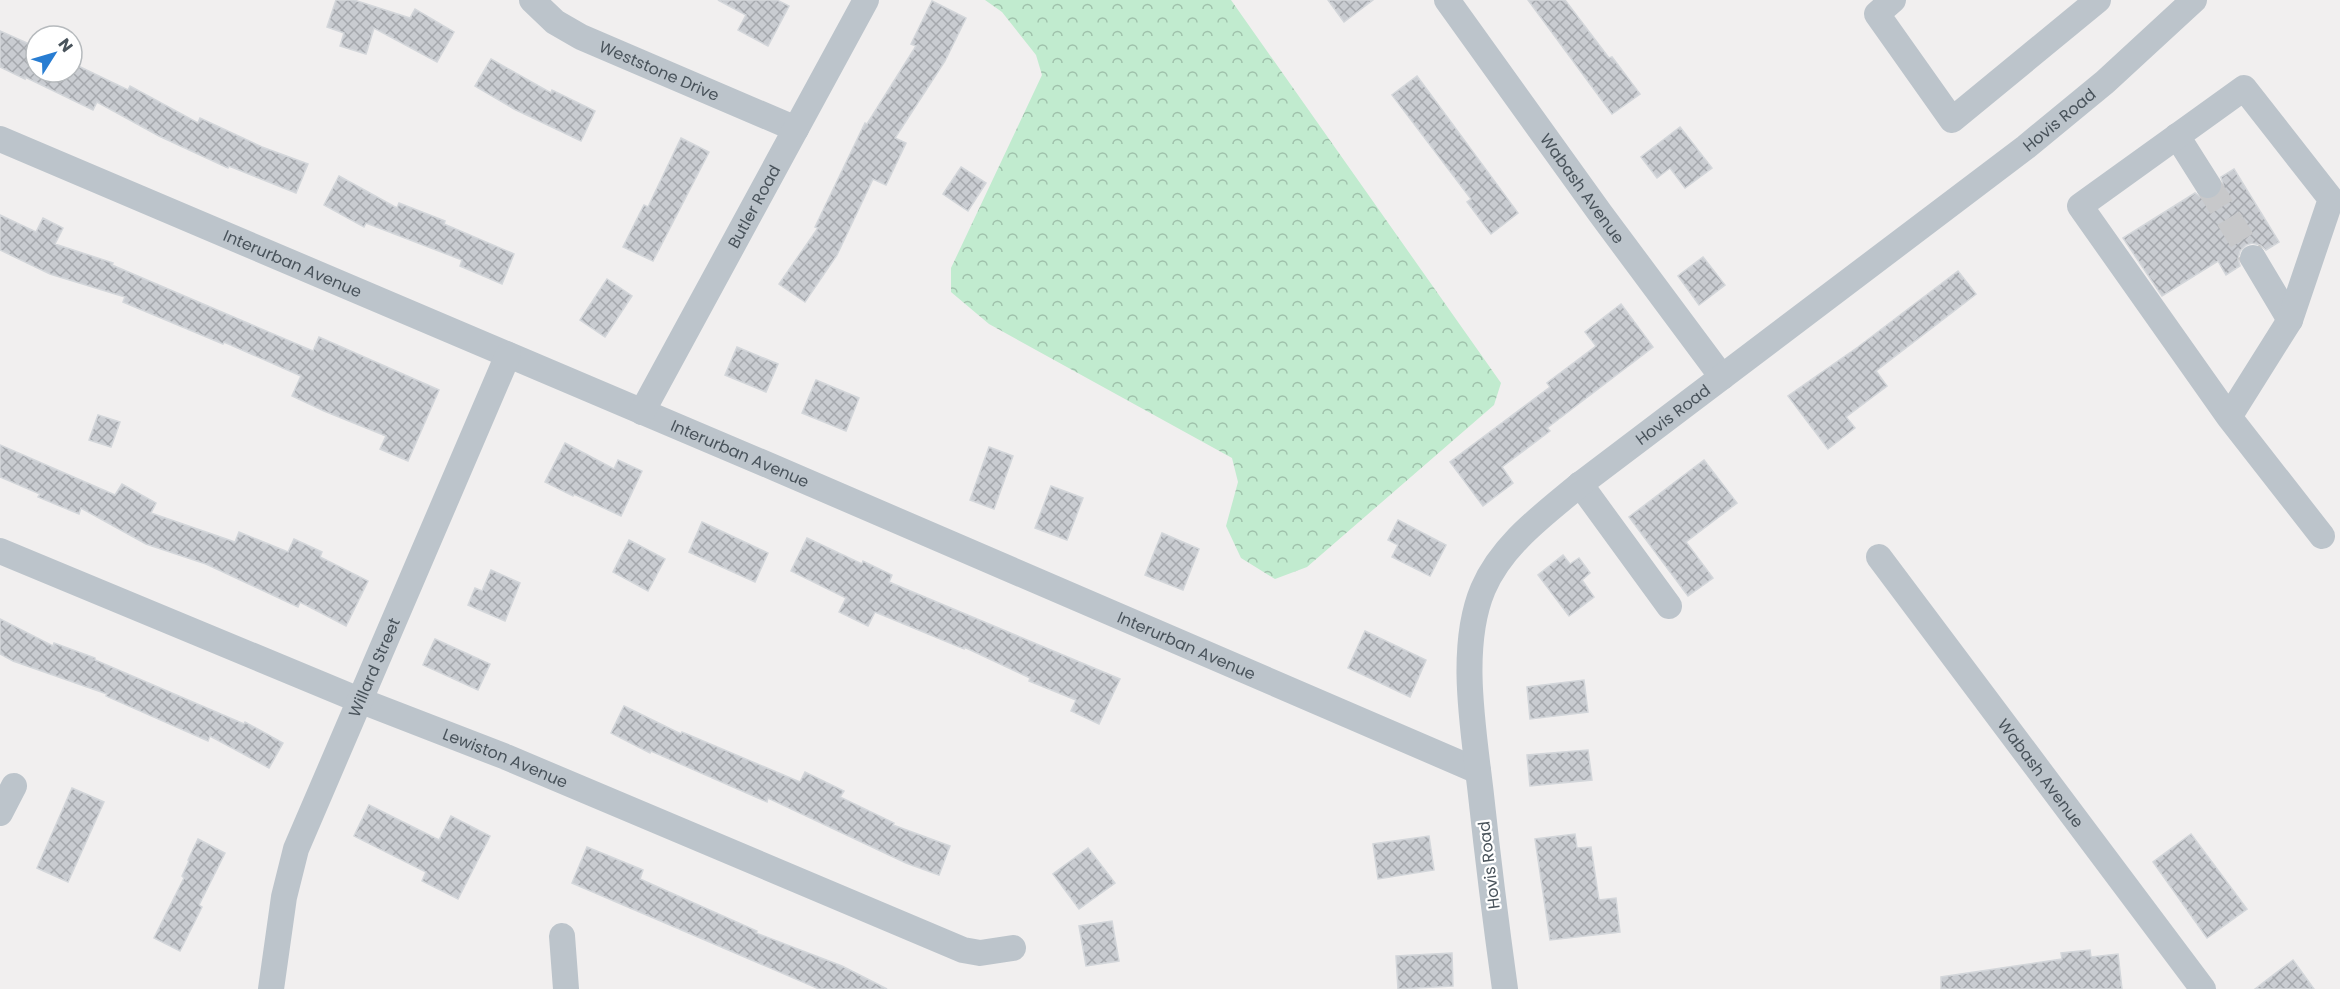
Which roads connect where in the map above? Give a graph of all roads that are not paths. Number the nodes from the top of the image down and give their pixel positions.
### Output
1 (532, 0) edge
2 (866, 0) edge
3 (1447, 0) edge
4 (1893, 0) edge
5 (2098, 0) edge
6 (2193, 0) edge
7 (796, 129) junction
8 (2177, 136) junction
9 (0, 139) edge
10 (2208, 185) tunnel mouth
11 (2253, 258) tunnel mouth
12 (2290, 320) junction
13 (508, 355) junction
14 (1722, 377) junction
15 (642, 412) junction
16 (2229, 417) junction
17 (1580, 484) junction
18 (2322, 536) dead end
19 (0, 551) edge
20 (1879, 557) dead end
21 (1669, 606) dead end
22 (359, 700) junction
23 (1478, 771) junction
24 (14, 786) dead end
25 (0, 813) edge
26 (562, 936) dead end
27 (1013, 948) dead end
28 (271, 989) edge
29 (566, 989) edge
30 (1504, 989) edge
31 (2203, 989) edge

1 - 7 street, Weststone Drive
2 - 7 street, Butler Road
3 - 14 street, Wabash Avenue
4 - 5 street
6 - 14 street, Hovis Road
7 - 15 street, Butler Road
8 - 10 street
8 - 12 street
8 - 16 street
9 - 13 street, Interurban Avenue
11 - 12 street
12 - 16 street
13 - 15 street, Interurban Avenue
13 - 22 street, Willard Street
14 - 17 street, Hovis Road
15 - 23 street, Interurban Avenue
16 - 18 street
17 - 21 street
17 - 23 street, Hovis Road
19 - 22 street, Lewiston Avenue
20 - 31 street, Wabash Avenue
22 - 27 street, Lewiston Avenue
22 - 28 street, Willard Street
23 - 30 street, Hovis Road
24 - 25 street
26 - 29 street

